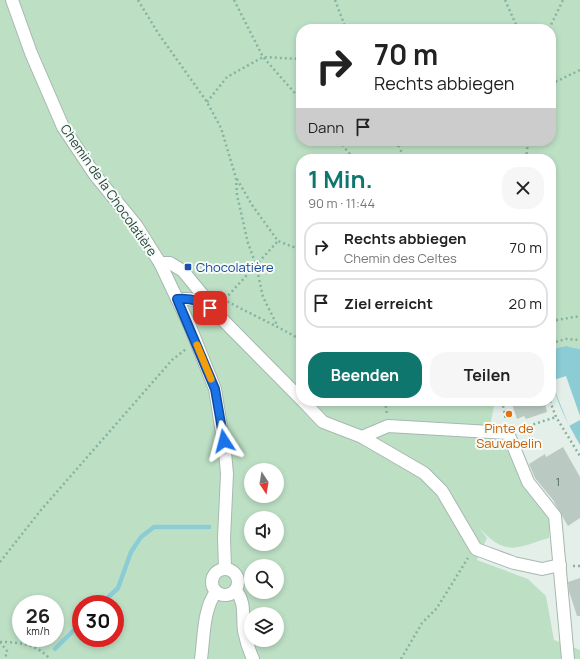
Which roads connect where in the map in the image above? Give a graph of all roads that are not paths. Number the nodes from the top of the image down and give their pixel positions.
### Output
1 (12, 0) edge
2 (160, 263) junction
3 (177, 299) junction
4 (221, 318) junction
5 (296, 394) edge
6 (308, 406) edge
7 (362, 437) junction
8 (560, 565) junction
9 (225, 568) junction
10 (236, 591) junction
11 (216, 592) junction
12 (201, 659) edge
13 (253, 659) edge
14 (568, 659) edge

1 - 2 street, Chemin de la Chocolatière
2 - 3 street, Chemin de la Chocolatière
2 - 4 street
3 - 4 street
3 - 9 street, Chemin de la Chocolatière
4 - 5 street
6 - 7 street
7 - 8 street
7 - 8 street
8 - 14 street
9 - 10 street
9 - 11 street
10 - 11 street
10 - 13 street
11 - 12 street

